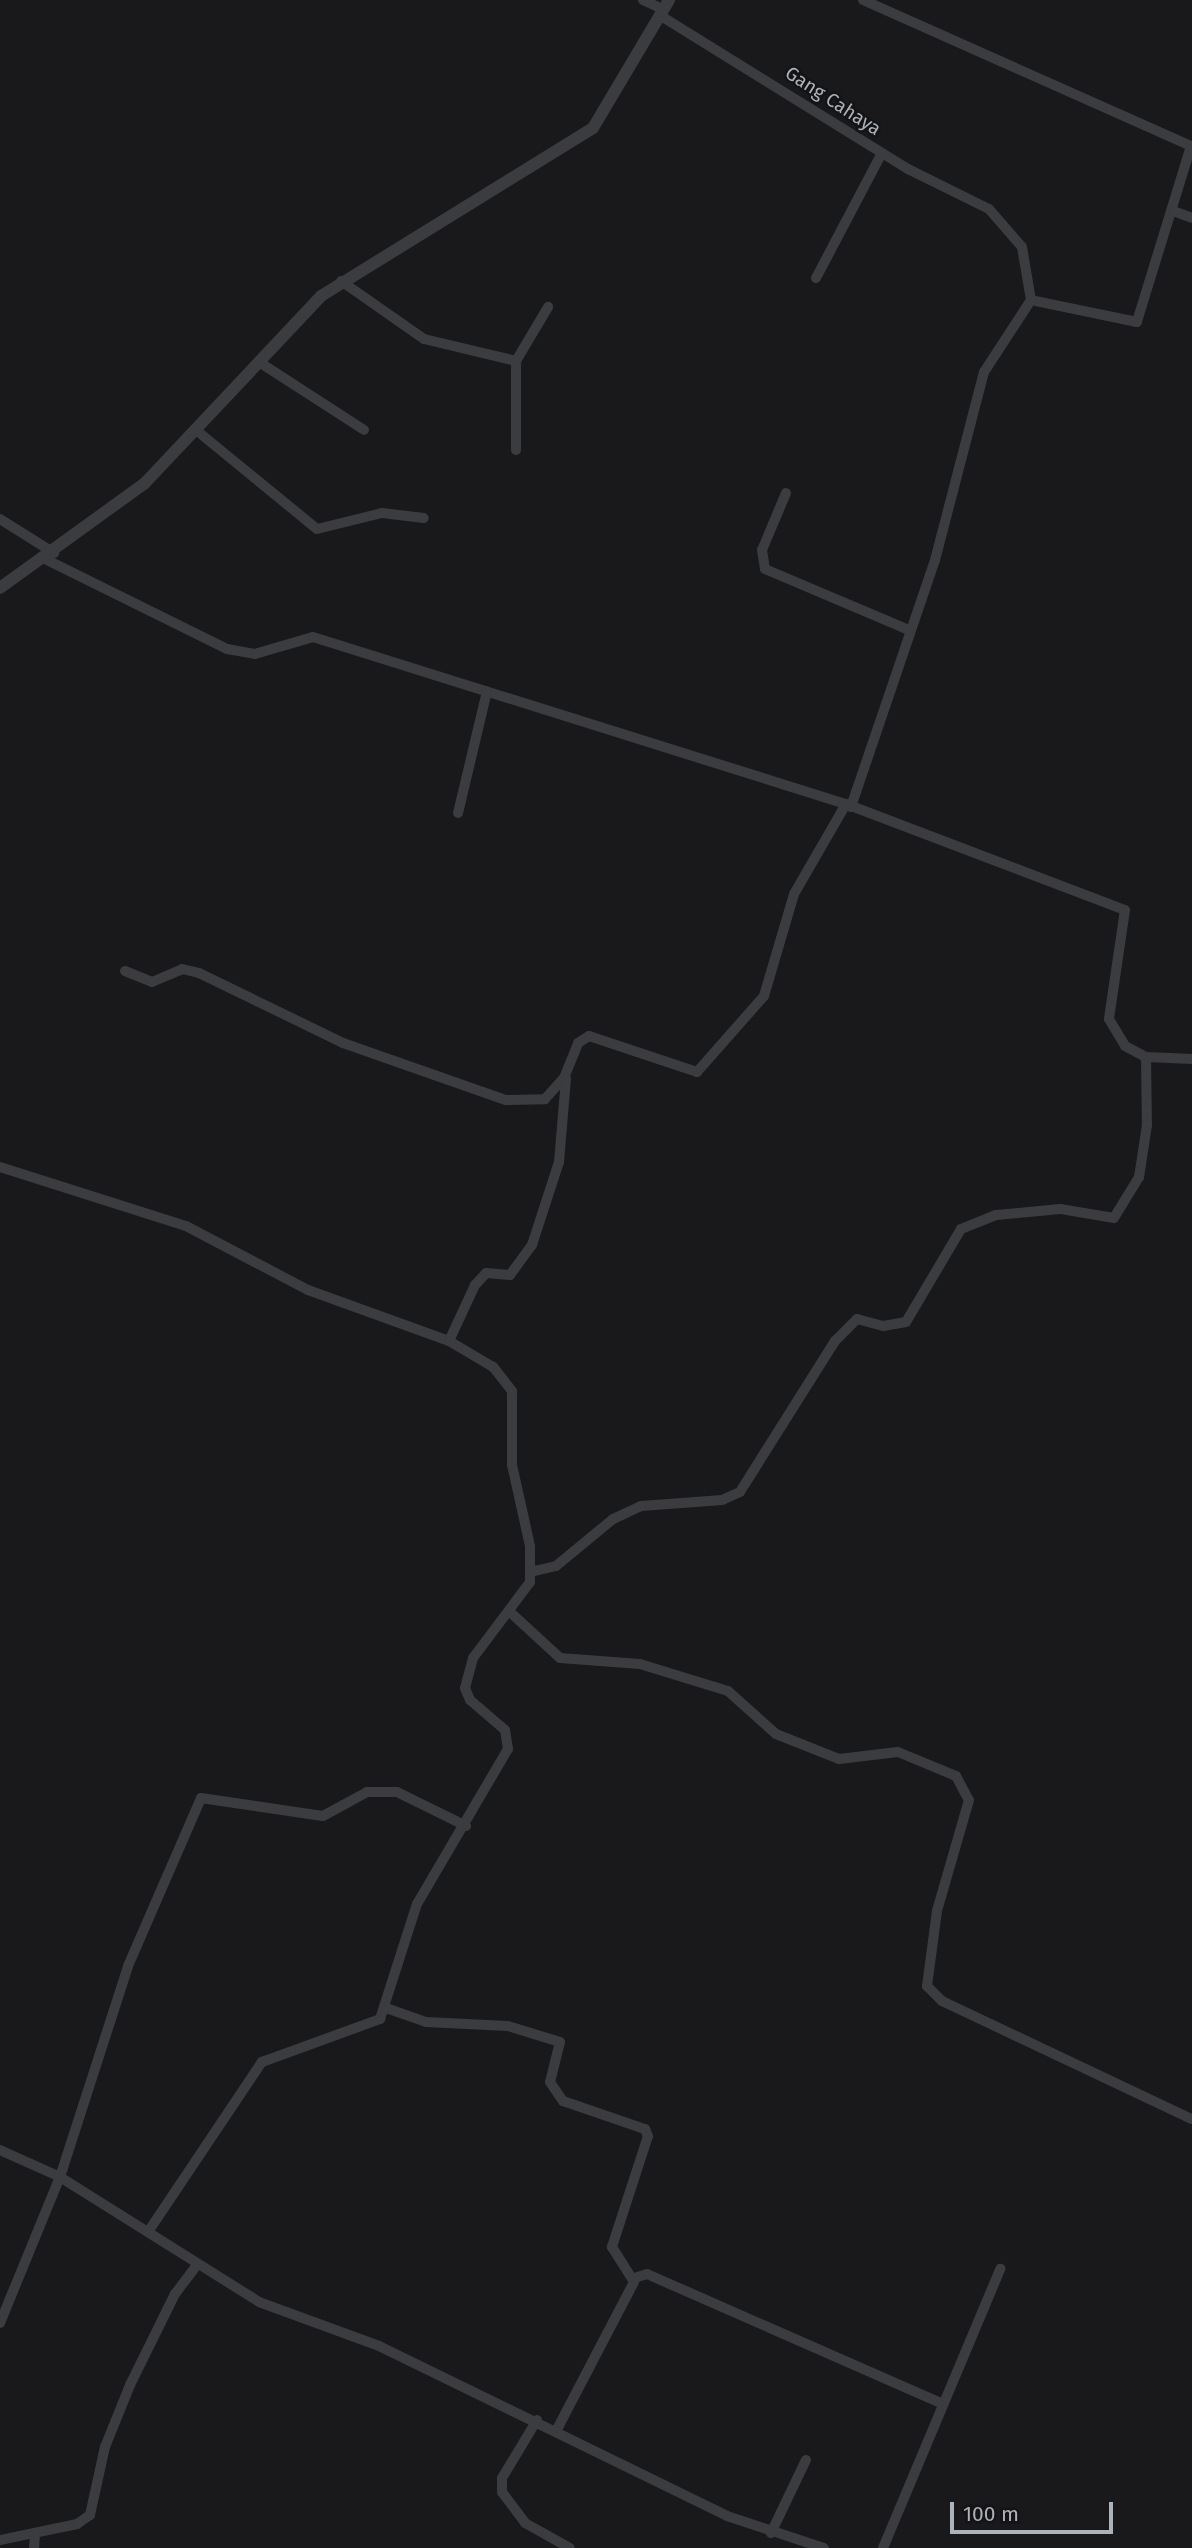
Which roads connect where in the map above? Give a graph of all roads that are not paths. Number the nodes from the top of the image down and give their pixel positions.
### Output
1 (643, 0) edge
2 (863, 0) edge
3 (664, 9) edge
4 (881, 153) junction
5 (1172, 211) junction
6 (1192, 218) edge
7 (816, 278) dead end
8 (341, 281) junction
9 (1031, 300) junction
10 (548, 307) dead end
11 (516, 361) junction
12 (259, 362) junction
13 (196, 430) junction
14 (364, 430) dead end
15 (516, 450) dead end
16 (786, 493) dead end
17 (424, 518) dead end
18 (0, 519) edge
19 (49, 556) junction
20 (0, 588) edge
21 (909, 630) junction
22 (486, 691) junction
23 (849, 806) junction
24 (458, 813) dead end
25 (125, 971) dead end
26 (1146, 1057) junction
27 (1192, 1059) edge
28 (568, 1069) junction
29 (0, 1167) edge
30 (449, 1341) junction
31 (531, 1572) junction
32 (510, 1612) junction
33 (466, 1826) junction
34 (386, 2008) junction
35 (1192, 2119) edge
36 (0, 2150) edge
37 (60, 2177) junction
38 (148, 2232) junction
39 (198, 2264) junction
40 (1000, 2269) dead end
41 (634, 2278) junction
42 (0, 2323) edge
43 (943, 2404) junction
44 (537, 2420) junction
45 (557, 2429) junction
46 (806, 2460) dead end
47 (35, 2533) junction
48 (771, 2533) junction
49 (0, 2540) edge
50 (34, 2548) edge
51 (570, 2548) edge
52 (824, 2548) edge
53 (883, 2548) edge

1 - 3 street, Gang Cahaya
2 - 5 street
3 - 4 street, Gang Cahaya
3 - 8 street
4 - 7 street
4 - 9 street, Gang Cahaya
5 - 6 street
5 - 9 street
8 - 11 street
8 - 12 street
9 - 21 street
10 - 11 street
11 - 15 street
12 - 13 street
12 - 14 street
13 - 17 street
13 - 19 street
16 - 21 street
18 - 19 street
19 - 20 street
19 - 22 street
21 - 23 street
22 - 23 street
22 - 24 street
23 - 26 street
23 - 28 street
25 - 28 street
26 - 27 street
26 - 31 street
28 - 30 street
29 - 30 street
30 - 31 street
31 - 32 street
32 - 33 street
32 - 35 street
33 - 34 street
33 - 37 street
34 - 38 street
34 - 41 street
36 - 37 street
37 - 38 street
37 - 42 street
38 - 39 street
39 - 44 street
39 - 47 street
40 - 43 street
41 - 43 street
41 - 45 street
43 - 53 street
44 - 45 street
44 - 51 street
45 - 48 street
46 - 48 street
47 - 49 street
47 - 50 street
48 - 52 street

